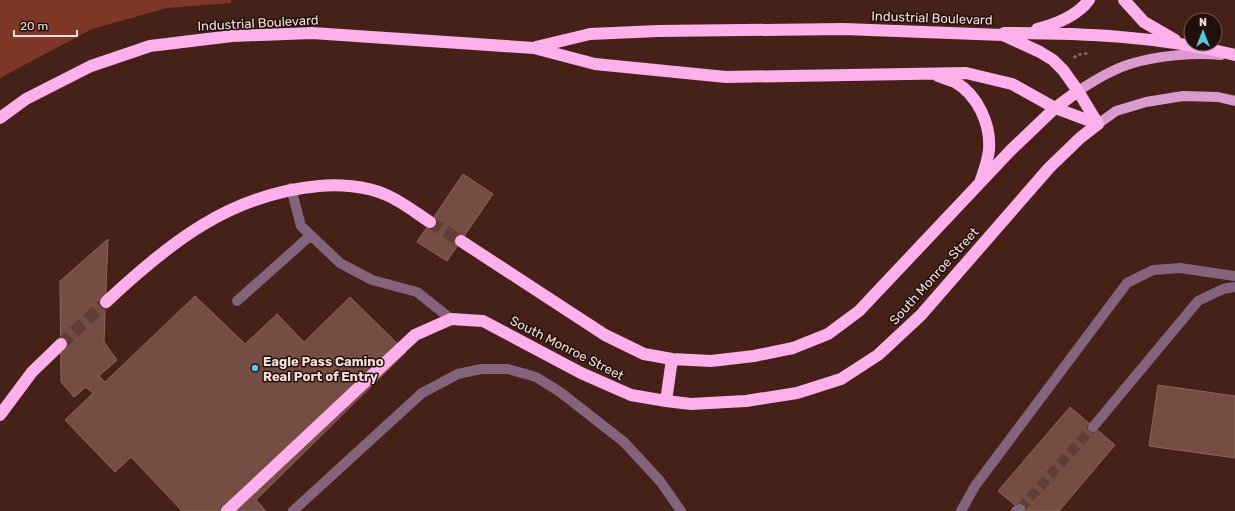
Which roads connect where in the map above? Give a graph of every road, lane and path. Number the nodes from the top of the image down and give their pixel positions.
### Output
1 (1089, 0) edge
2 (1124, 0) edge
3 (984, 33) junction
4 (1024, 33) junction
5 (1181, 44) junction
6 (534, 48) junction
7 (1235, 56) edge
8 (927, 73) junction
9 (1078, 91) junction
10 (1235, 101) edge
11 (1055, 108) junction
12 (0, 118) edge
13 (1098, 124) junction
14 (981, 182) junction
15 (290, 188) junction
16 (430, 222) tunnel mouth
17 (311, 236) junction
18 (461, 241) tunnel mouth
19 (1235, 276) edge
20 (1235, 287) edge
21 (237, 301) dead end
22 (106, 302) tunnel mouth
23 (451, 319) junction
24 (61, 344) tunnel mouth
25 (672, 359) junction
26 (666, 401) junction
27 (0, 415) edge
28 (1093, 427) tunnel mouth
29 (227, 511) edge
30 (293, 511) edge
31 (681, 511) edge
32 (961, 511) edge

1 - 4 highway
2 - 5 highway
3 - 4 highway
3 - 6 highway, Industrial Boulevard
3 - 9 highway, Industrial Boulevard
4 - 5 highway
5 - 7 highway
6 - 8 highway, Industrial Boulevard
6 - 12 highway, Industrial Boulevard
7 - 9 main road
8 - 11 highway, Industrial Boulevard
8 - 14 highway
9 - 11 highway
9 - 13 highway, Industrial Boulevard
10 - 13 main road
11 - 13 highway, Industrial Boulevard
11 - 14 highway
13 - 26 highway, South Monroe Street
14 - 25 highway
15 - 16 highway
15 - 17 lane
15 - 22 highway
17 - 21 lane
17 - 23 lane
18 - 25 highway
19 - 32 lane
20 - 28 lane
23 - 26 highway, South Monroe Street
23 - 29 highway, South Monroe Street
24 - 27 highway
25 - 26 highway
30 - 31 lane

